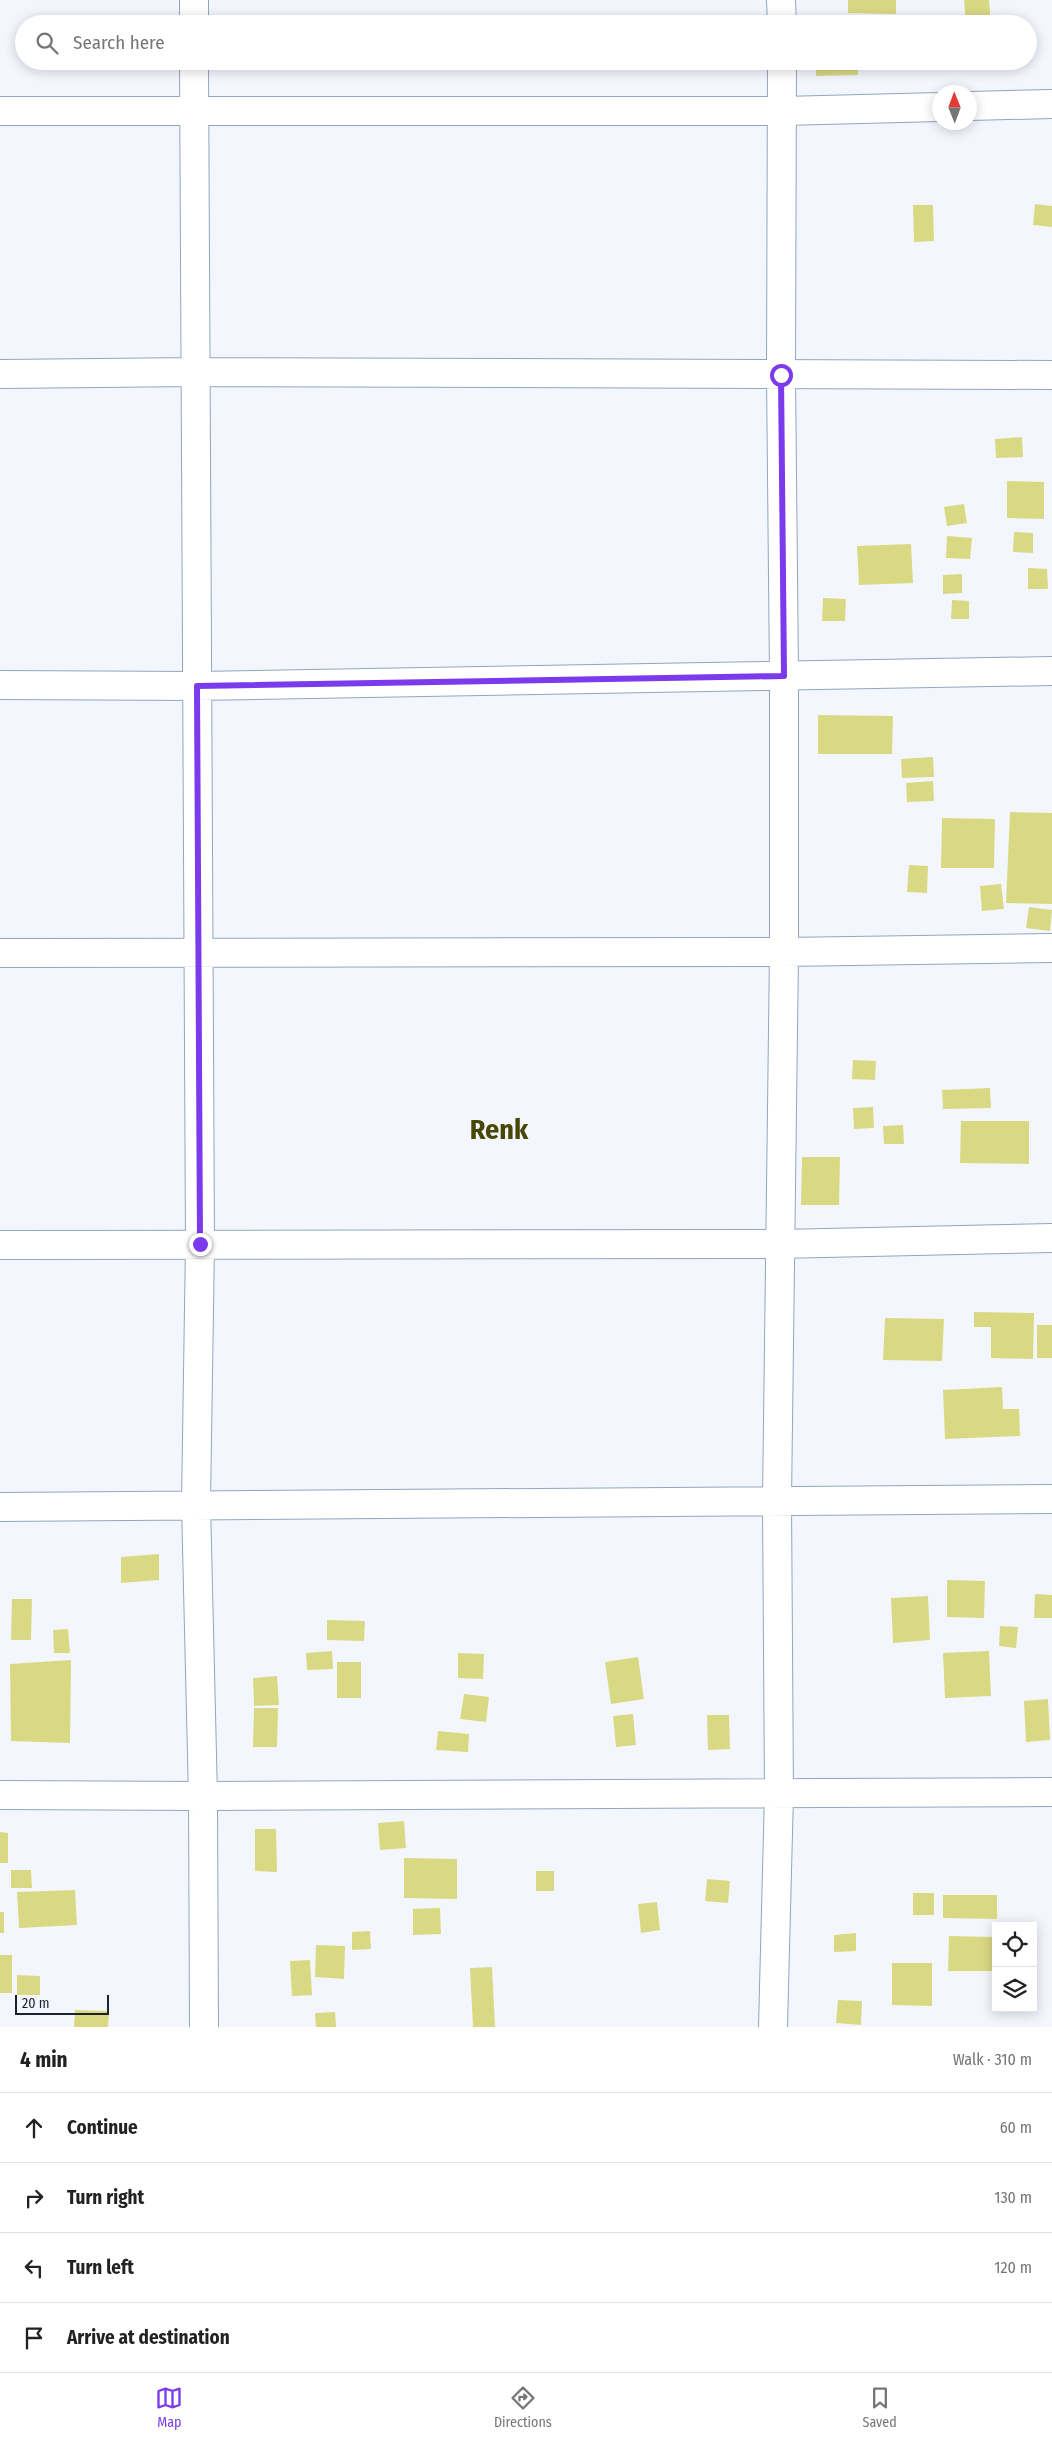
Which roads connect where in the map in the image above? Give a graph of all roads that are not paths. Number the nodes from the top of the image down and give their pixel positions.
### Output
1 (194, 0) edge
2 (781, 0) edge
3 (194, 15) edge
4 (782, 15) edge
5 (194, 70) edge
6 (782, 70) edge
7 (1052, 104) edge
8 (977, 106) edge
9 (932, 107) edge
10 (0, 111) edge
11 (783, 111) junction
12 (194, 112) junction
13 (195, 372) junction
14 (0, 374) edge
15 (781, 375) junction
16 (1052, 375) edge
17 (1052, 671) edge
18 (784, 676) junction
19 (0, 685) edge
20 (197, 686) junction
21 (1052, 948) edge
22 (784, 952) junction
23 (0, 953) edge
24 (199, 954) junction
25 (1052, 1238) edge
26 (200, 1244) junction
27 (780, 1244) junction
28 (0, 1245) edge
29 (1052, 1499) edge
30 (777, 1501) junction
31 (196, 1504) junction
32 (0, 1507) edge
33 (1052, 1792) edge
34 (779, 1794) junction
35 (0, 1795) edge
36 (203, 1796) junction
37 (204, 2027) edge
38 (773, 2027) edge

1 - 3 street
2 - 4 street
5 - 12 street
6 - 11 street
7 - 8 street
9 - 11 street
10 - 12 street
11 - 12 street
11 - 15 street
12 - 13 street
13 - 14 street
13 - 15 street
13 - 20 street
15 - 16 street
15 - 18 street
17 - 18 street
18 - 20 street
18 - 22 street
19 - 20 street
20 - 24 street
21 - 22 street
22 - 24 street
22 - 27 street
23 - 24 street
24 - 26 street
25 - 27 street
26 - 27 street
26 - 28 street
26 - 31 street
27 - 30 street
29 - 30 street
30 - 31 street
30 - 34 street
31 - 32 street
31 - 36 street
33 - 34 street
34 - 36 street
34 - 38 street
35 - 36 street
36 - 37 street

